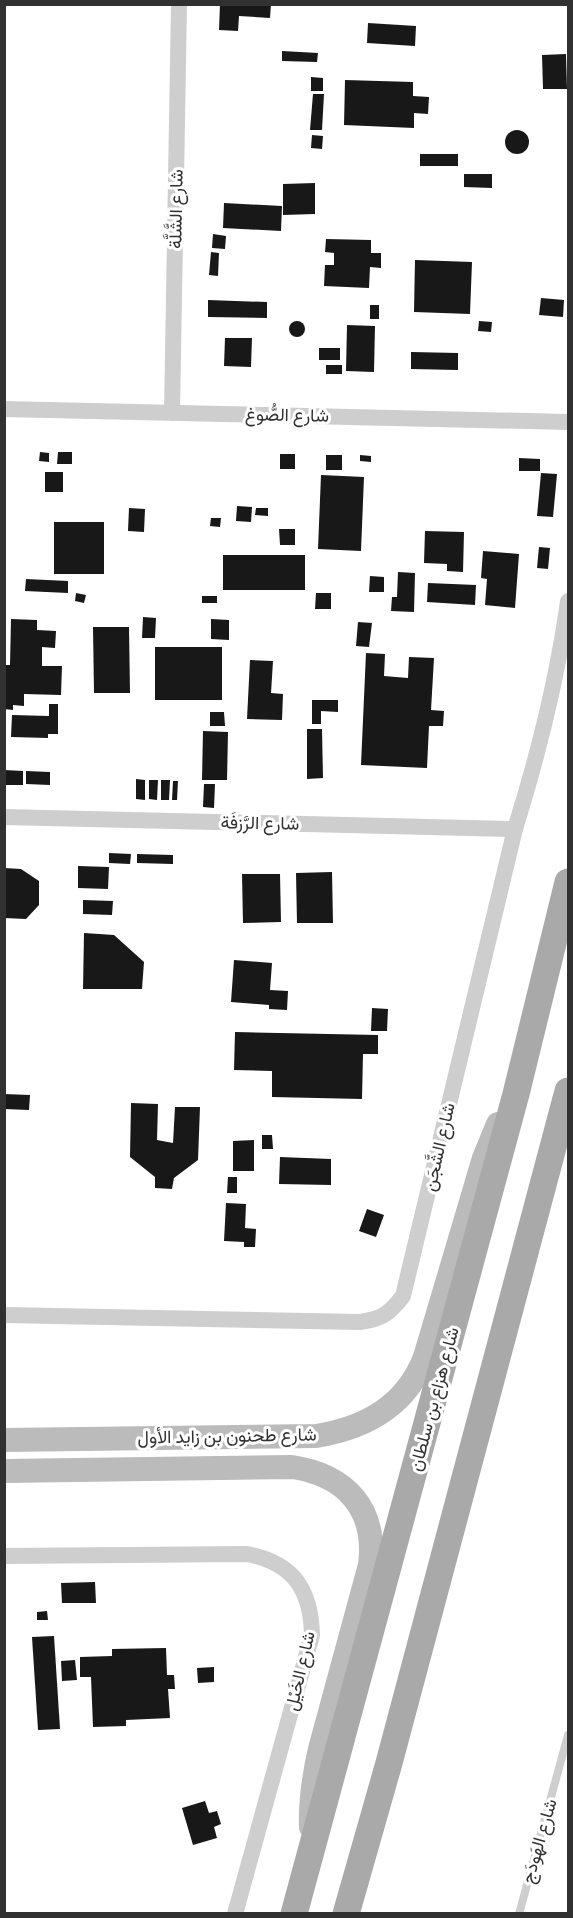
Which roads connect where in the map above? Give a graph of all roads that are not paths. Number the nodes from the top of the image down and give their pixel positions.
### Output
1 (179, 4) edge
2 (4, 409) edge
3 (172, 413) junction
4 (568, 422) edge
5 (568, 601) edge
6 (4, 817) edge
7 (515, 829) junction
8 (568, 882) edge
9 (568, 1091) edge
10 (516, 1094) junction
11 (4, 1315) edge
12 (4, 1440) edge
13 (4, 1471) edge
14 (4, 1556) edge
15 (568, 1735) edge
16 (312, 1852) junction
17 (235, 1914) edge
18 (294, 1914) edge
19 (346, 1914) edge
20 (519, 1914) edge

1 - 3 street, شارع الشَّلَّة
2 - 3 street, شارع الصُّوغ
3 - 4 street, شارع الصُّوغ
5 - 7 street, شارع الشَّجَن
6 - 7 street, شارع الرَّزفَة
7 - 11 street, شارع الشَّجَن
8 - 10 main road, شارع هزاع بن سلطان
9 - 19 main road
10 - 12 street, شارع طحنون بن زايد الأول
10 - 16 main road, شارع هزاع بن سلطان
13 - 16 street, شارع طحنون بن زايد الأول
14 - 17 street, شارع الخَيْل
15 - 20 lane, شارع الهَودَج
16 - 18 main road, شارع هزاع بن سلطان

